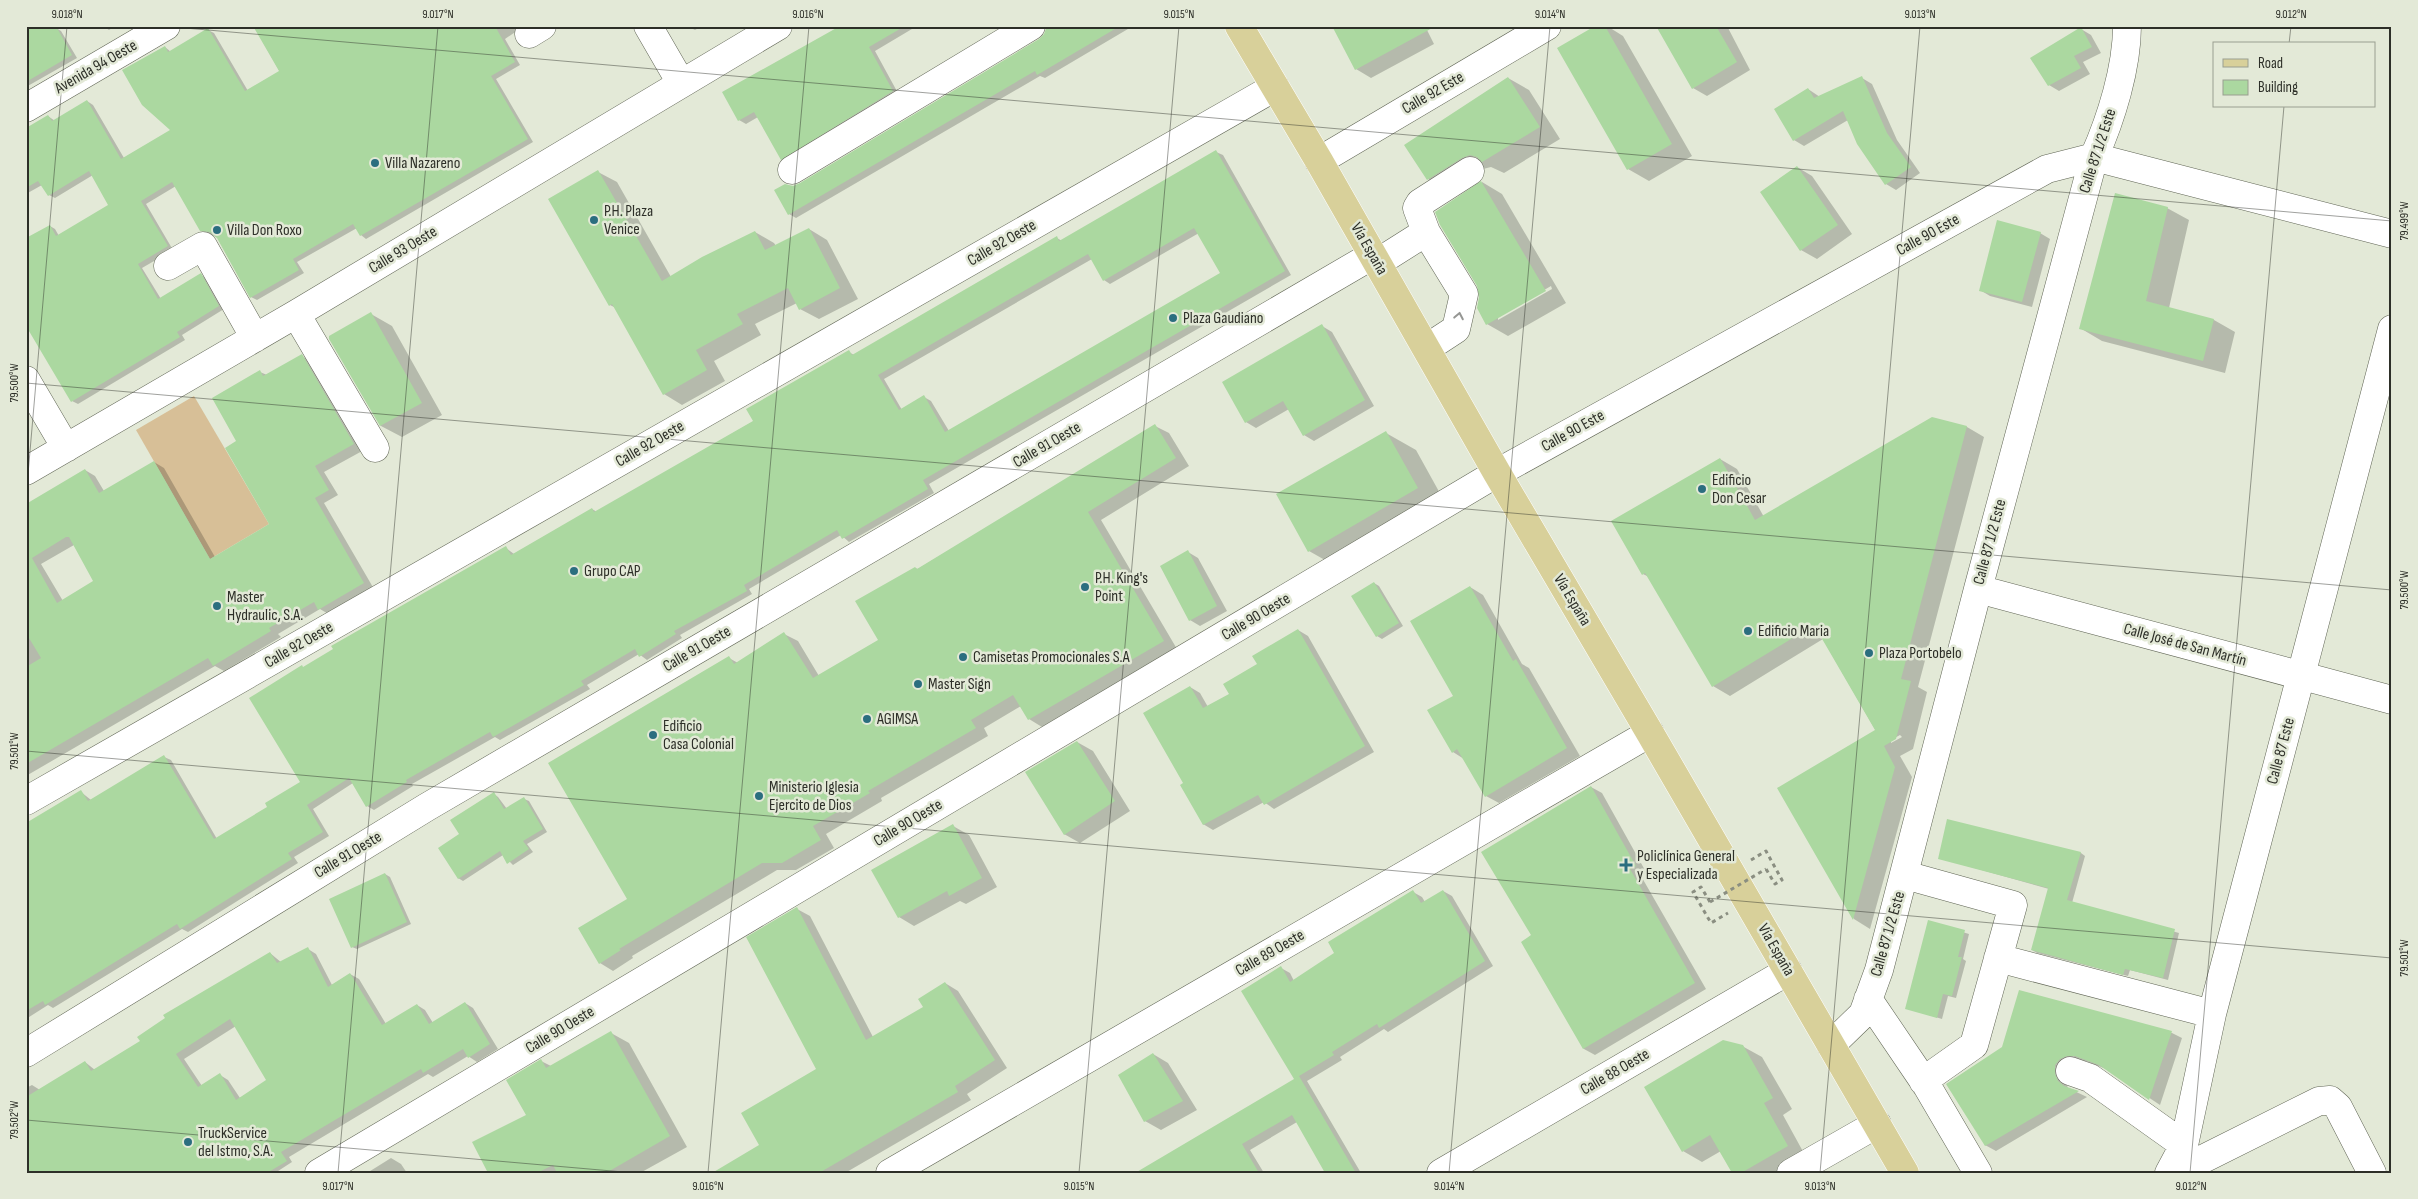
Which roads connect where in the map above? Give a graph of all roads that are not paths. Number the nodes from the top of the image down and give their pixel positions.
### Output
1 (166, 26) edge
2 (648, 26) edge
3 (778, 26) edge
4 (1031, 26) edge
5 (1240, 26) edge
6 (1547, 26) edge
7 (2127, 26) edge
8 (681, 83) junction
9 (1275, 87) junction
10 (26, 108) edge
11 (2094, 157) junction
12 (1319, 161) junction
13 (792, 170) dead end
14 (1470, 171) dead end
15 (1426, 232) junction
16 (2392, 234) edge
17 (1375, 259) junction
18 (168, 266) dead end
19 (296, 314) junction
20 (2392, 329) edge
21 (255, 338) junction
22 (1427, 348) junction
23 (26, 380) edge
24 (66, 448) junction
25 (375, 448) dead end
26 (26, 471) edge
27 (1497, 474) junction
28 (1978, 589) junction
29 (2300, 676) junction
30 (2392, 700) edge
31 (1650, 733) junction
32 (26, 801) edge
33 (1904, 875) junction
34 (1998, 958) junction
35 (1788, 971) junction
36 (1868, 999) junction
37 (2212, 1014) junction
38 (1831, 1045) junction
39 (26, 1052) edge
40 (2070, 1071) dead end
41 (1923, 1081) junction
42 (1877, 1124) junction
43 (2184, 1145) junction
44 (1902, 1172) edge
45 (319, 1173) edge
46 (890, 1173) edge
47 (1441, 1173) edge
48 (1791, 1173) edge
49 (1978, 1173) edge
50 (2169, 1173) edge
51 (2174, 1173) edge
52 (2372, 1173) edge

1 - 10 street, Avenida 94 Oeste
2 - 8 street
3 - 8 street, Calle 93 Oeste
4 - 13 street
5 - 9 main road, Vía España
6 - 12 street, Calle 92 Este
7 - 11 street, Calle 87 1/2 Este
8 - 19 street, Calle 93 Oeste
9 - 12 main road, Vía España
9 - 32 street, Calle 92 Oeste
11 - 16 street, Calle 90 Este
11 - 27 street, Calle 90 Este
11 - 28 street, Calle 87 1/2 Este
12 - 17 main road, Vía España
14 - 15 street
15 - 17 street, Calle 91 Oeste
22 -> 15 street
17 - 22 main road, Vía España
17 - 39 street, Calle 91 Oeste
18 - 21 street
19 - 21 street, Calle 93 Oeste
19 - 25 street
20 - 29 street, Calle 87 Este
21 - 24 street, Calle 93 Oeste
22 - 27 main road, Vía España
23 - 24 street
24 - 26 street, Calle 93 Oeste
27 - 31 main road, Vía España
27 - 45 street, Calle 90 Oeste
28 - 29 street, Calle José de San Martín
28 - 33 street, Calle 87 1/2 Este
29 - 30 street, Calle José de San Martín
29 - 37 street, Calle 87 Este
31 - 35 main road, Vía España
31 - 46 street, Calle 89 Oeste
33 - 34 street
33 - 36 street, Calle 87 1/2 Este
34 - 37 street
34 - 41 street
35 - 38 main road, Vía España
35 - 47 street, Calle 88 Oeste
36 - 38 street, Calle 87 1/2 Este
36 - 41 street
37 - 43 street, Calle 87 Este
38 - 42 main road, Vía España
40 - 43 street
41 - 49 street
42 - 44 main road, Vía España
42 - 48 street
43 - 50 street, Calle 87 Este
51 - 52 street

